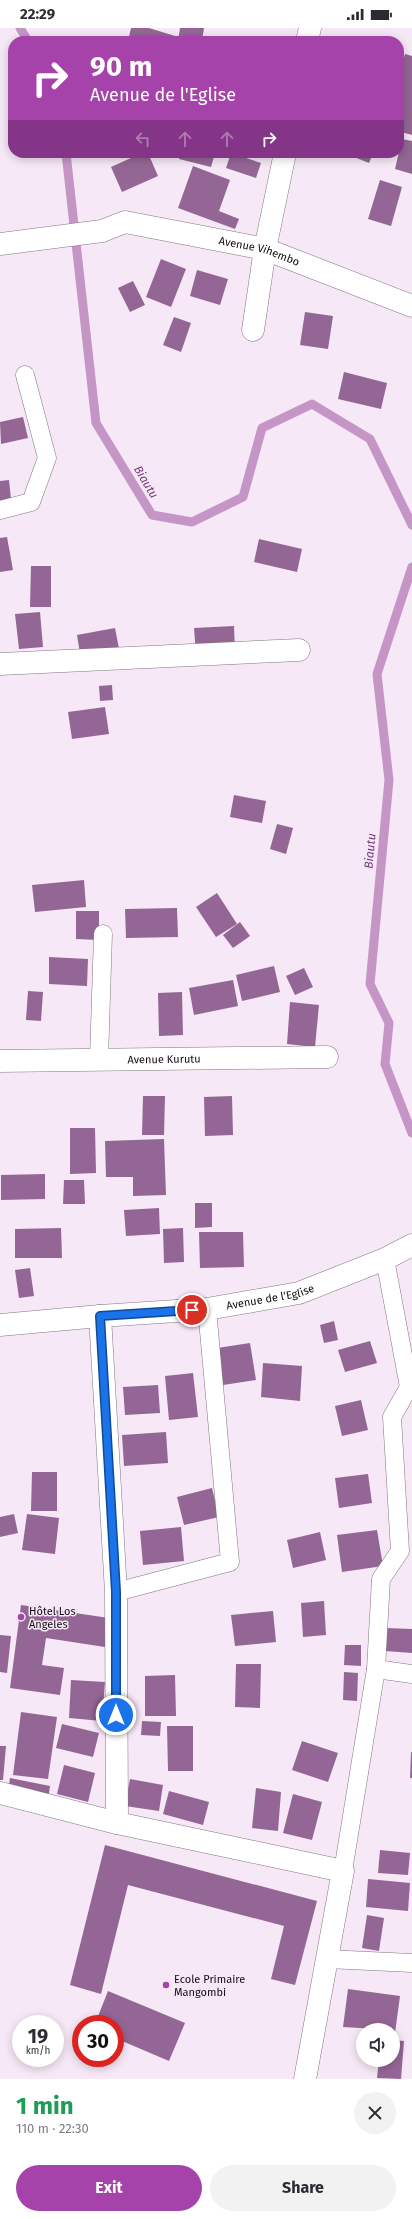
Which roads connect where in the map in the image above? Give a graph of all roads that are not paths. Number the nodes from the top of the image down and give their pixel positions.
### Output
1 (284, 158) edge
2 (0, 244) edge
3 (265, 249) junction
4 (412, 306) edge
5 (253, 330) dead end
6 (25, 375) dead end
7 (0, 510) edge
8 (299, 650) dead end
9 (0, 664) edge
10 (103, 934) dead end
11 (327, 1057) dead end
12 (99, 1059) junction
13 (0, 1061) edge
14 (412, 1245) edge
15 (385, 1259) junction
16 (207, 1309) junction
17 (100, 1316) junction
18 (0, 1325) edge
19 (116, 1592) junction
20 (376, 1669) junction
21 (412, 1674) edge
22 (0, 1793) edge
23 (117, 1823) junction
24 (344, 1871) junction
25 (327, 1959) junction
26 (412, 1963) edge
27 (305, 2079) edge

1 - 3 street
2 - 3 street, Avenue Vihembo
3 - 4 street, Avenue Vihembo
3 - 5 street
6 - 7 lane
8 - 9 street
10 - 12 lane
11 - 12 street, Avenue Kurutu
12 - 13 street, Avenue Kurutu
14 - 15 street, Avenue de l'Eglise
15 - 16 street, Avenue de l'Eglise
15 - 20 lane
16 - 17 street, Avenue de l'Eglise
16 - 19 lane
17 - 18 street, Avenue de l'Eglise
17 - 19 street
19 - 23 street
20 - 21 lane
20 - 24 lane
22 - 23 street
23 - 24 street
24 - 25 street
25 - 26 lane
25 - 27 street

